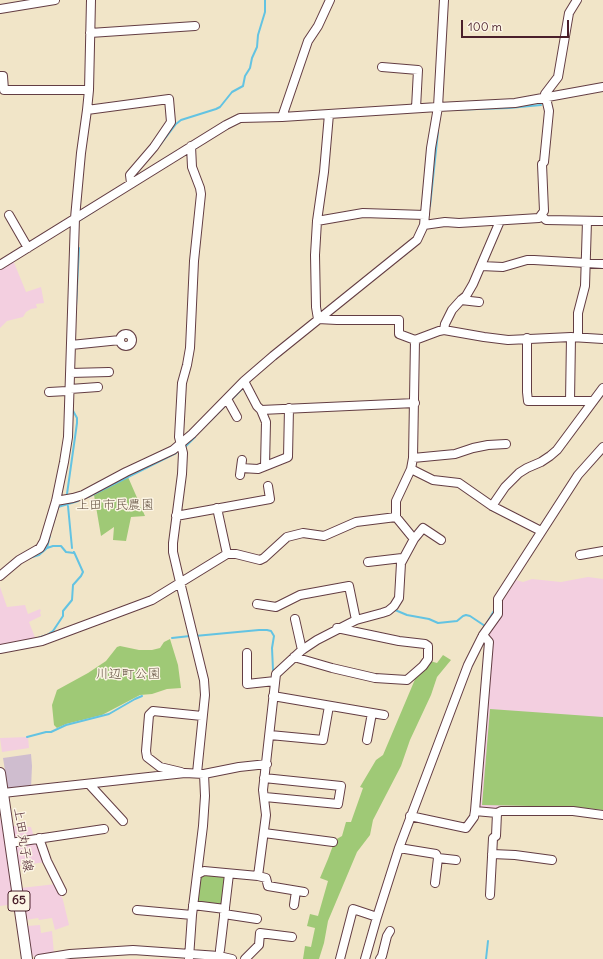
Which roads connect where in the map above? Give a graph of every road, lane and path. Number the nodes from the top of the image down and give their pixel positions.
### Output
1 (55, 0) edge
2 (91, 0) edge
3 (330, 0) edge
4 (444, 0) edge
5 (577, 0) edge
6 (0, 9) edge
7 (195, 26) dead end
8 (90, 33) junction
9 (382, 67) dead end
10 (0, 76) edge
11 (603, 87) edge
12 (89, 90) junction
13 (545, 99) junction
14 (438, 106) junction
15 (416, 108) junction
16 (87, 110) junction
17 (329, 114) junction
18 (282, 117) junction
19 (192, 146) junction
20 (131, 183) junction
21 (8, 215) dead end
22 (425, 215) junction
23 (541, 215) junction
24 (75, 218) junction
25 (500, 220) junction
26 (318, 221) junction
27 (587, 221) junction
28 (603, 221) edge
29 (424, 225) junction
30 (28, 248) junction
31 (585, 263) junction
32 (603, 264) edge
33 (0, 265) edge
34 (481, 266) junction
35 (461, 300) junction
36 (479, 302) dead end
37 (318, 319) junction
38 (444, 330) junction
39 (574, 337) junction
40 (527, 338) junction
41 (120, 340) dead end
42 (415, 340) junction
43 (603, 340) edge
44 (74, 345) junction
45 (109, 372) dead end
46 (70, 373) junction
47 (244, 381) junction
48 (98, 387) dead end
49 (603, 388) edge
50 (70, 389) junction
51 (49, 392) dead end
52 (227, 399) junction
53 (570, 401) junction
54 (593, 401) junction
55 (415, 403) junction
56 (289, 408) junction
57 (261, 410) junction
58 (237, 417) dead end
59 (506, 444) dead end
60 (180, 445) junction
61 (603, 447) edge
62 (413, 458) junction
63 (265, 466) junction
64 (241, 468) dead end
65 (411, 469) junction
66 (268, 486) dead end
67 (56, 501) junction
68 (492, 506) junction
69 (216, 508) junction
70 (176, 516) junction
71 (396, 516) junction
72 (541, 531) junction
73 (414, 539) junction
74 (441, 540) dead end
75 (603, 551) edge
76 (227, 554) junction
77 (580, 555) dead end
78 (402, 558) junction
79 (368, 562) dead end
80 (0, 576) edge
81 (180, 582) junction
82 (257, 604) dead end
83 (295, 620) dead end
84 (356, 620) junction
85 (337, 628) junction
86 (483, 635) junction
87 (0, 649) edge
88 (302, 650) junction
89 (247, 653) dead end
90 (294, 657) junction
91 (274, 681) junction
92 (273, 696) junction
93 (329, 706) junction
94 (372, 713) junction
95 (202, 716) junction
96 (384, 716) dead end
97 (270, 735) junction
98 (367, 740) dead end
99 (267, 764) junction
100 (0, 772) edge
101 (185, 773) junction
102 (200, 774) junction
103 (264, 778) junction
104 (89, 784) junction
105 (3, 793) junction
106 (264, 797) junction
107 (475, 811) junction
108 (497, 813) junction
109 (603, 815) edge
110 (410, 816) junction
111 (122, 821) dead end
112 (104, 829) dead end
113 (264, 833) junction
114 (39, 838) junction
115 (333, 842) dead end
116 (10, 843) junction
117 (398, 848) junction
118 (492, 854) junction
119 (438, 858) junction
120 (456, 860) dead end
121 (552, 860) dead end
122 (198, 874) junction
123 (229, 874) junction
124 (258, 876) junction
125 (435, 883) dead end
126 (62, 891) dead end
127 (296, 891) junction
128 (304, 892) dead end
129 (490, 895) dead end
130 (193, 905) junction
131 (294, 905) dead end
132 (137, 910) dead end
133 (225, 911) junction
134 (192, 915) junction
135 (377, 917) junction
136 (257, 919) dead end
137 (390, 931) dead end
138 (292, 937) dead end
139 (148, 955) edge
140 (219, 955) edge
141 (189, 956) edge
142 (27, 959) edge
143 (39, 959) edge
144 (232, 959) edge
145 (245, 959) edge
146 (340, 959) edge
147 (365, 959) edge
148 (380, 959) edge

1 - 6 street
2 - 8 street
3 - 18 street
4 - 14 street
5 - 13 street
7 - 8 street
8 - 12 street
9 - 15 street
10 - 12 street
11 - 13 street
12 - 16 street
13 - 14 street
13 - 23 street
14 - 15 street
14 - 22 street
15 - 17 street
16 - 20 street
16 - 24 street
17 - 18 street
17 - 26 street
18 - 19 street
19 - 20 street
19 - 60 street
20 - 24 street
21 - 30 street
22 - 26 street
22 - 29 street
23 - 25 street
23 - 27 street
24 - 30 street
24 - 44 street
25 - 29 street
25 - 34 street
26 - 37 street
27 - 28 street
27 - 31 street
29 - 37 street
30 - 33 street
31 - 32 street
31 - 34 street
31 - 39 street
34 - 35 street
35 - 36 street
35 - 38 street
37 - 42 street
37 - 47 street
38 - 40 street
38 - 42 street
39 - 40 street
39 - 43 street
39 - 53 street
40 - 53 street
41 - 44 street
42 - 55 street
44 - 46 street
45 - 46 street
46 - 50 street
47 - 52 street
47 - 57 street
48 - 50 street
49 - 54 street
50 - 51 street
50 - 67 street
52 - 58 street
52 - 60 street
53 - 54 street
54 - 68 street
55 - 56 street
55 - 62 street
56 - 57 street
56 - 63 street
57 - 63 street
59 - 62 street
60 - 67 street
60 - 70 street
61 - 72 street
62 - 65 street
63 - 64 street
65 - 68 street
65 - 71 street
66 - 69 street
67 - 80 street
68 - 72 street
69 - 70 street
69 - 76 street
70 - 81 street
71 - 73 street
71 - 76 street
72 - 86 street
73 - 74 street
73 - 78 street
75 - 77 street
76 - 81 street
78 - 79 street
78 - 84 street
81 - 87 street
81 - 95 street
82 - 84 street
83 - 88 street
84 - 85 street
85 - 88 street
85 - 90 street
86 - 107 street
86 - 110 street
88 - 90 street
89 - 91 street
90 - 91 street
91 - 92 street
92 - 93 street
92 - 97 street
93 - 94 street
93 - 97 street
94 - 96 street
94 - 98 street
95 - 101 street
95 - 102 street
97 - 99 street
99 - 102 street
99 - 103 street
100 - 105 main road, 上田丸子線 / 65
101 - 102 street
101 - 104 street
102 - 122 street
103 - 106 street
103 - 106 street
104 - 105 street
104 - 111 street
105 - 116 main road, 上田丸子線 / 65
106 - 113 street
107 - 108 street
107 - 110 street
108 - 109 street
108 - 118 street
110 - 117 street
112 - 114 street
113 - 115 street
113 - 124 street
114 - 116 street
114 - 126 street
116 - 142 main road, 上田丸子線 / 65
117 - 119 street
117 - 135 street
118 - 121 street
118 - 129 street
119 - 120 street
119 - 125 street
122 - 123 street
122 - 130 street
123 - 124 street
123 - 133 street
124 - 127 street
127 - 128 street
127 - 131 street
130 - 133 street
130 - 134 street
132 - 134 street
133 - 136 street
133 - 140 street
134 - 141 street
135 - 146 street
135 - 147 street
137 - 148 street
138 - 145 street
139 - 141 street
139 - 143 street
140 - 141 street
140 - 144 street

